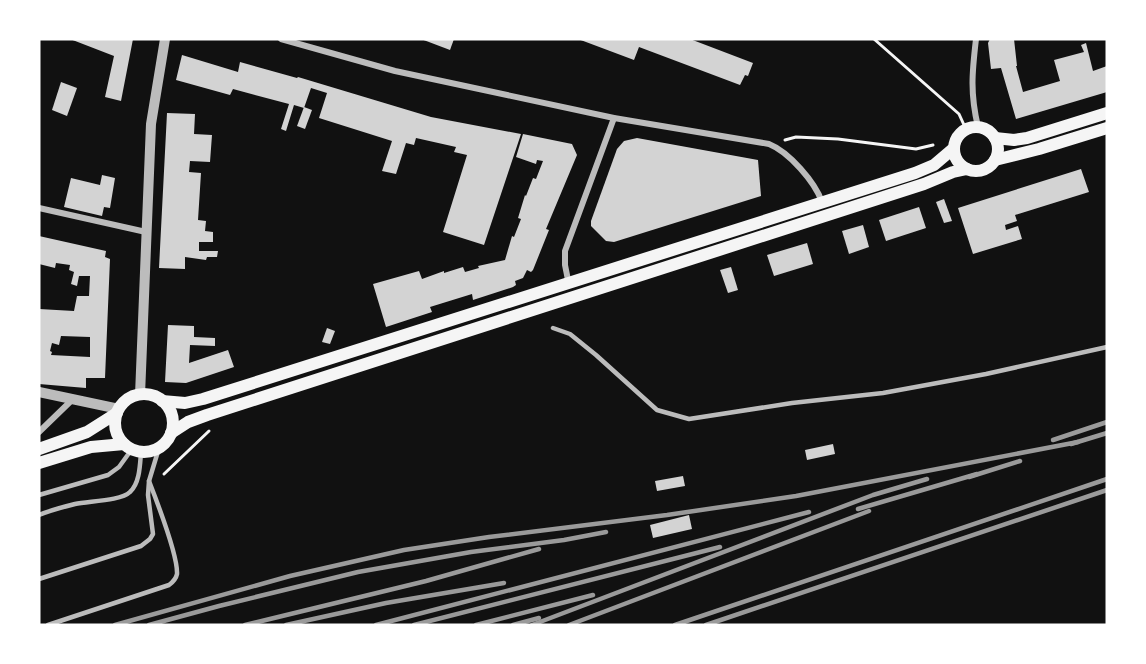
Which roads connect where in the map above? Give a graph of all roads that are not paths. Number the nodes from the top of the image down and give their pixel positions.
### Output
1 (165, 39) edge
2 (281, 39) edge
3 (976, 39) edge
4 (1107, 113) edge
5 (614, 118) junction
6 (972, 128) junction
7 (1107, 128) edge
8 (995, 138) junction
9 (954, 146) junction
10 (995, 160) junction
11 (967, 169) junction
12 (822, 202) junction
13 (39, 208) edge
14 (146, 232) junction
15 (569, 283) junction
16 (573, 296) junction
17 (553, 328) dead end
18 (1107, 346) edge
19 (39, 392) edge
20 (140, 395) junction
21 (73, 399) junction
22 (162, 401) junction
23 (118, 411) junction
24 (39, 432) edge
25 (171, 433) junction
26 (132, 448) junction
27 (159, 448) junction
28 (39, 449) edge
29 (39, 463) edge
30 (149, 481) junction
31 (39, 495) edge
32 (39, 514) edge
33 (39, 579) edge
34 (48, 625) edge

1 - 14 street
2 - 5 street
3 - 6 street
4 - 8 main road
5 - 12 street
5 - 15 street
6 - 8 main road
6 - 9 main road
7 - 10 main road
8 - 10 main road
9 - 11 main road
9 - 12 main road
10 - 11 main road
11 - 16 main road
12 - 15 main road
13 - 14 street
14 - 20 street
15 - 16 street
15 - 22 main road
16 - 25 main road
17 - 18 lane
19 - 21 street
20 - 22 main road
20 - 23 main road
21 - 23 street
21 - 24 street
22 - 25 main road
23 - 26 main road
23 - 28 main road
25 - 27 main road
26 - 27 main road
26 - 29 main road
26 - 31 lane
26 - 32 lane
27 - 30 lane
30 - 33 lane
30 - 34 lane

